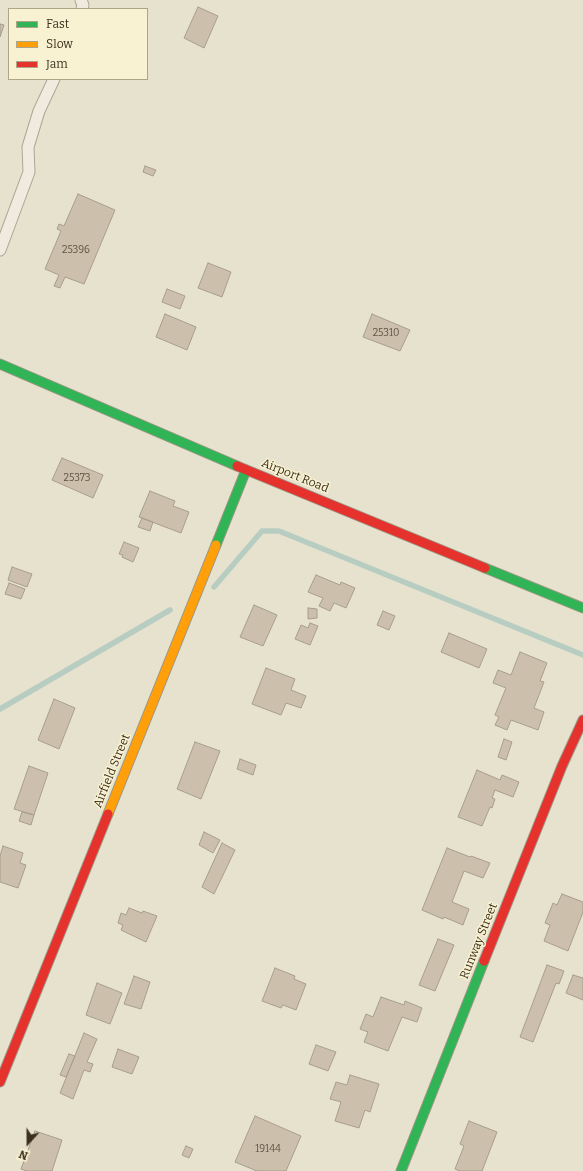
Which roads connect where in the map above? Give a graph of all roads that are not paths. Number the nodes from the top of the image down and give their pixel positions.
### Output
1 (54, 80) edge
2 (0, 250) edge
3 (0, 364) edge
4 (246, 470) junction
5 (583, 608) edge
6 (583, 720) edge
7 (0, 1082) edge
8 (401, 1171) edge

1 - 2 lane
3 - 4 street, Airport Road
4 - 5 street, Airport Road
4 - 7 street, Airfield Street
6 - 8 street, Runway Street

